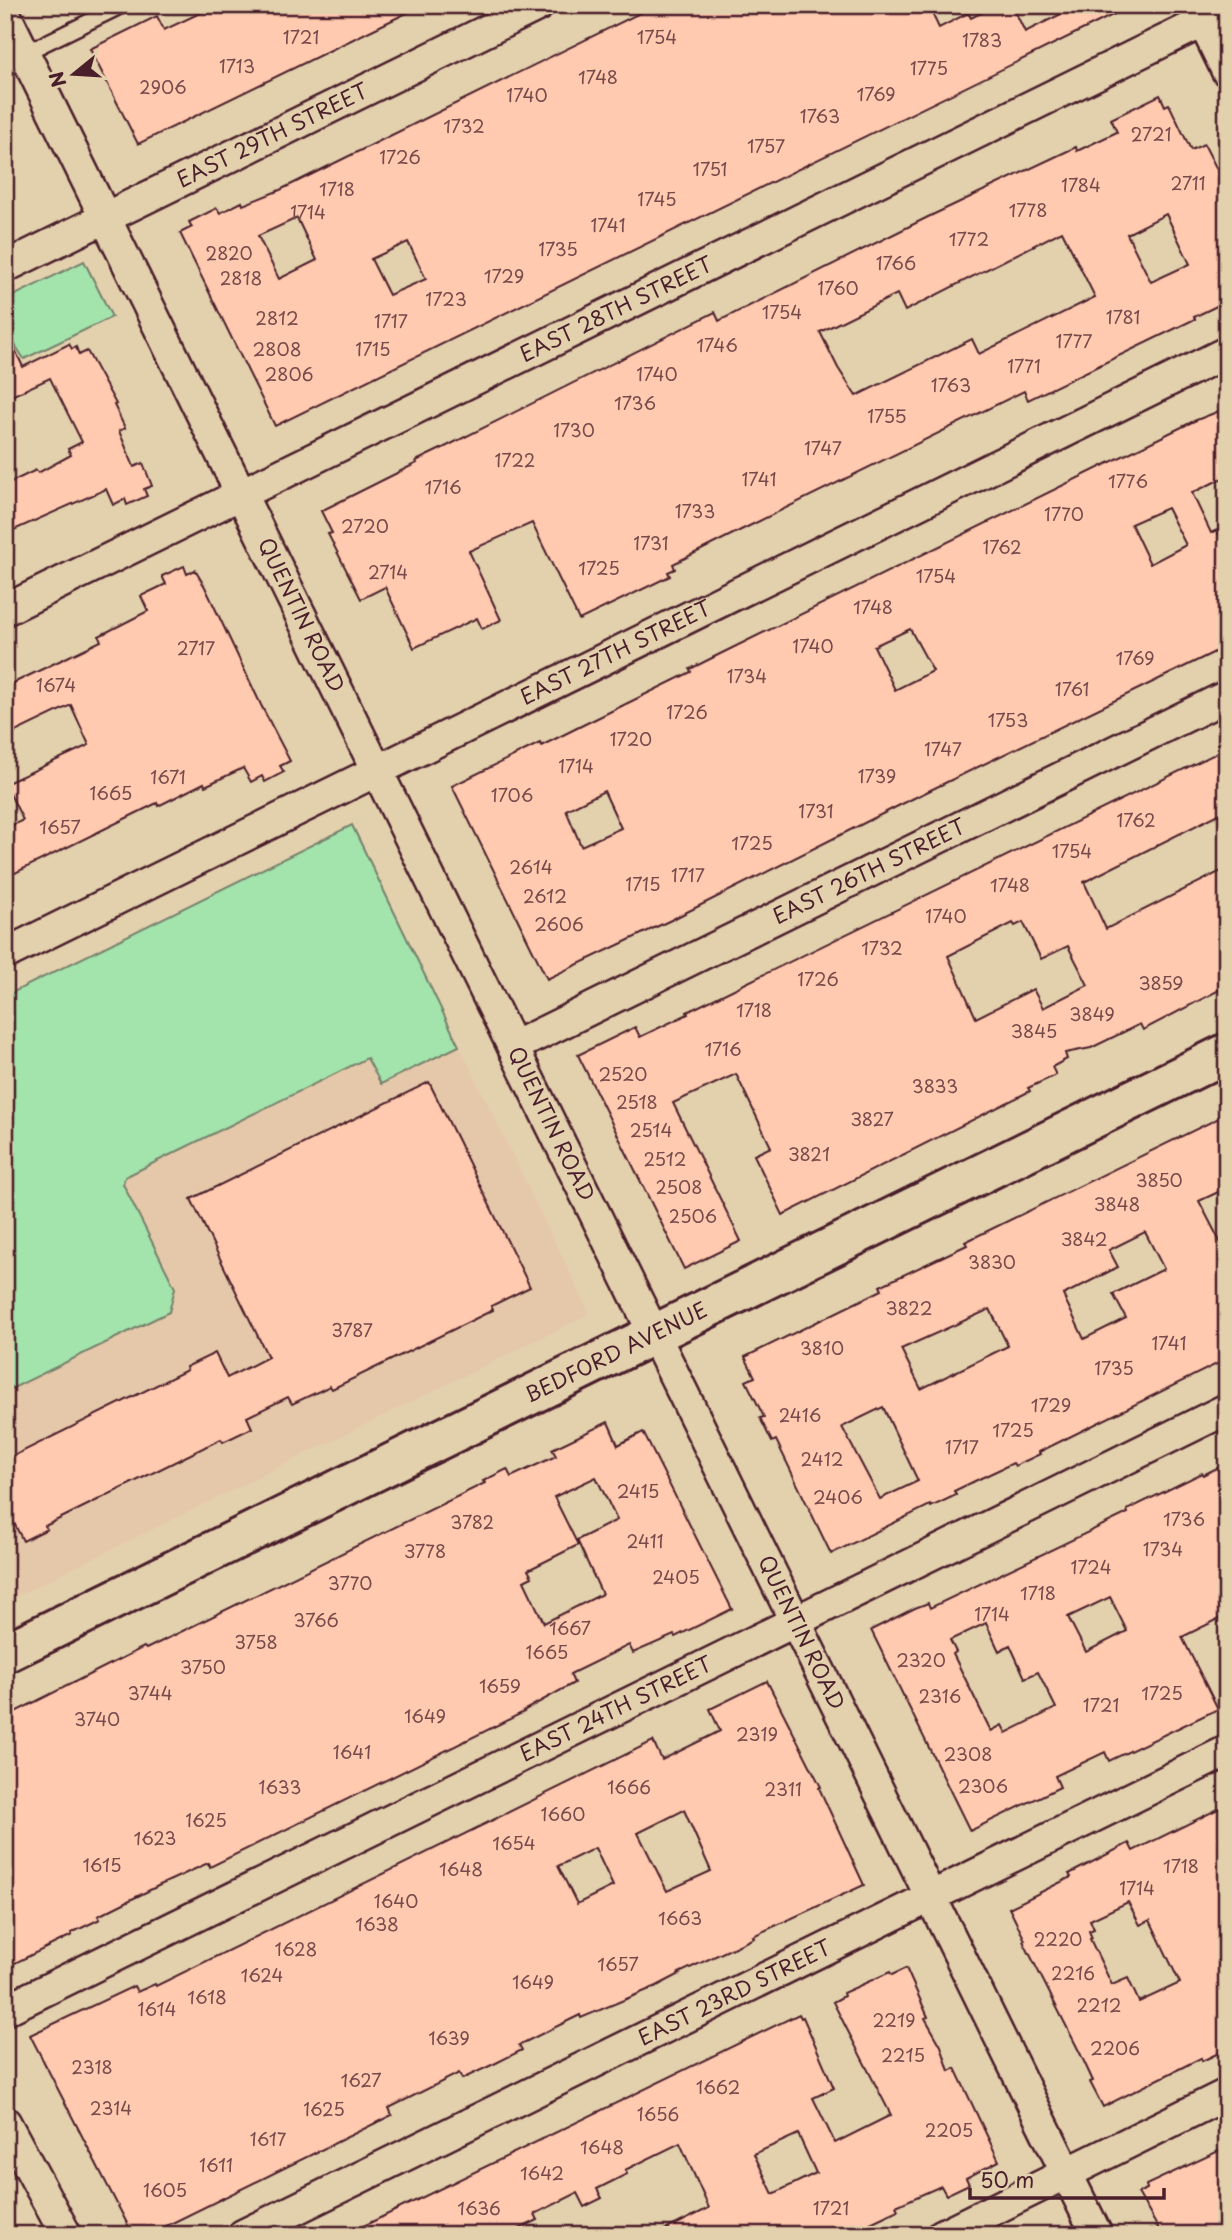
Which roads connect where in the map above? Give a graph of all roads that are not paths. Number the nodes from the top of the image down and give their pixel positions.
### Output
1 (123, 5) edge
2 (539, 5) edge
3 (1208, 12) edge
4 (5, 14) edge
5 (25, 53) junction
6 (1227, 71) edge
7 (105, 218) junction
8 (5, 267) edge
9 (1227, 352) edge
10 (241, 494) junction
11 (5, 610) edge
12 (1227, 696) edge
13 (377, 770) junction
14 (5, 954) edge
15 (513, 1047) junction
16 (1227, 1053) edge
17 (654, 1334) junction
18 (1227, 1409) edge
19 (795, 1620) junction
20 (5, 1653) edge
21 (1227, 1751) edge
22 (931, 1896) junction
23 (5, 2010) edge
24 (1227, 2094) edge
25 (5, 2122) edge
26 (1067, 2173) junction
27 (66, 2235) edge
28 (243, 2235) edge
29 (942, 2235) edge
30 (1097, 2235) edge

1 - 5 lane
2 - 7 street, EAST 29TH STREET
3 - 6 street
3 - 10 street, EAST 28TH STREET
4 - 5 street, QUENTIN ROAD
5 - 7 street, QUENTIN ROAD
7 - 8 street, EAST 29TH STREET
7 - 10 street, QUENTIN ROAD
9 - 13 street, EAST 27TH STREET
10 - 11 street, EAST 28TH STREET
10 - 13 street, QUENTIN ROAD
12 - 15 street, EAST 26TH STREET
13 - 14 street, EAST 27TH STREET
13 - 15 street, QUENTIN ROAD
15 - 17 street, QUENTIN ROAD
16 - 17 main road, BEDFORD AVENUE
17 - 19 street, QUENTIN ROAD
17 - 20 main road, BEDFORD AVENUE
18 - 19 street, EAST 24TH STREET
19 - 22 street, QUENTIN ROAD
19 - 23 street, EAST 24TH STREET
21 - 22 street, EAST 23RD STREET
22 - 26 street, QUENTIN ROAD
22 - 28 street, EAST 23RD STREET
24 - 26 street
25 - 27 street
26 - 29 street
26 - 30 street, QUENTIN ROAD

